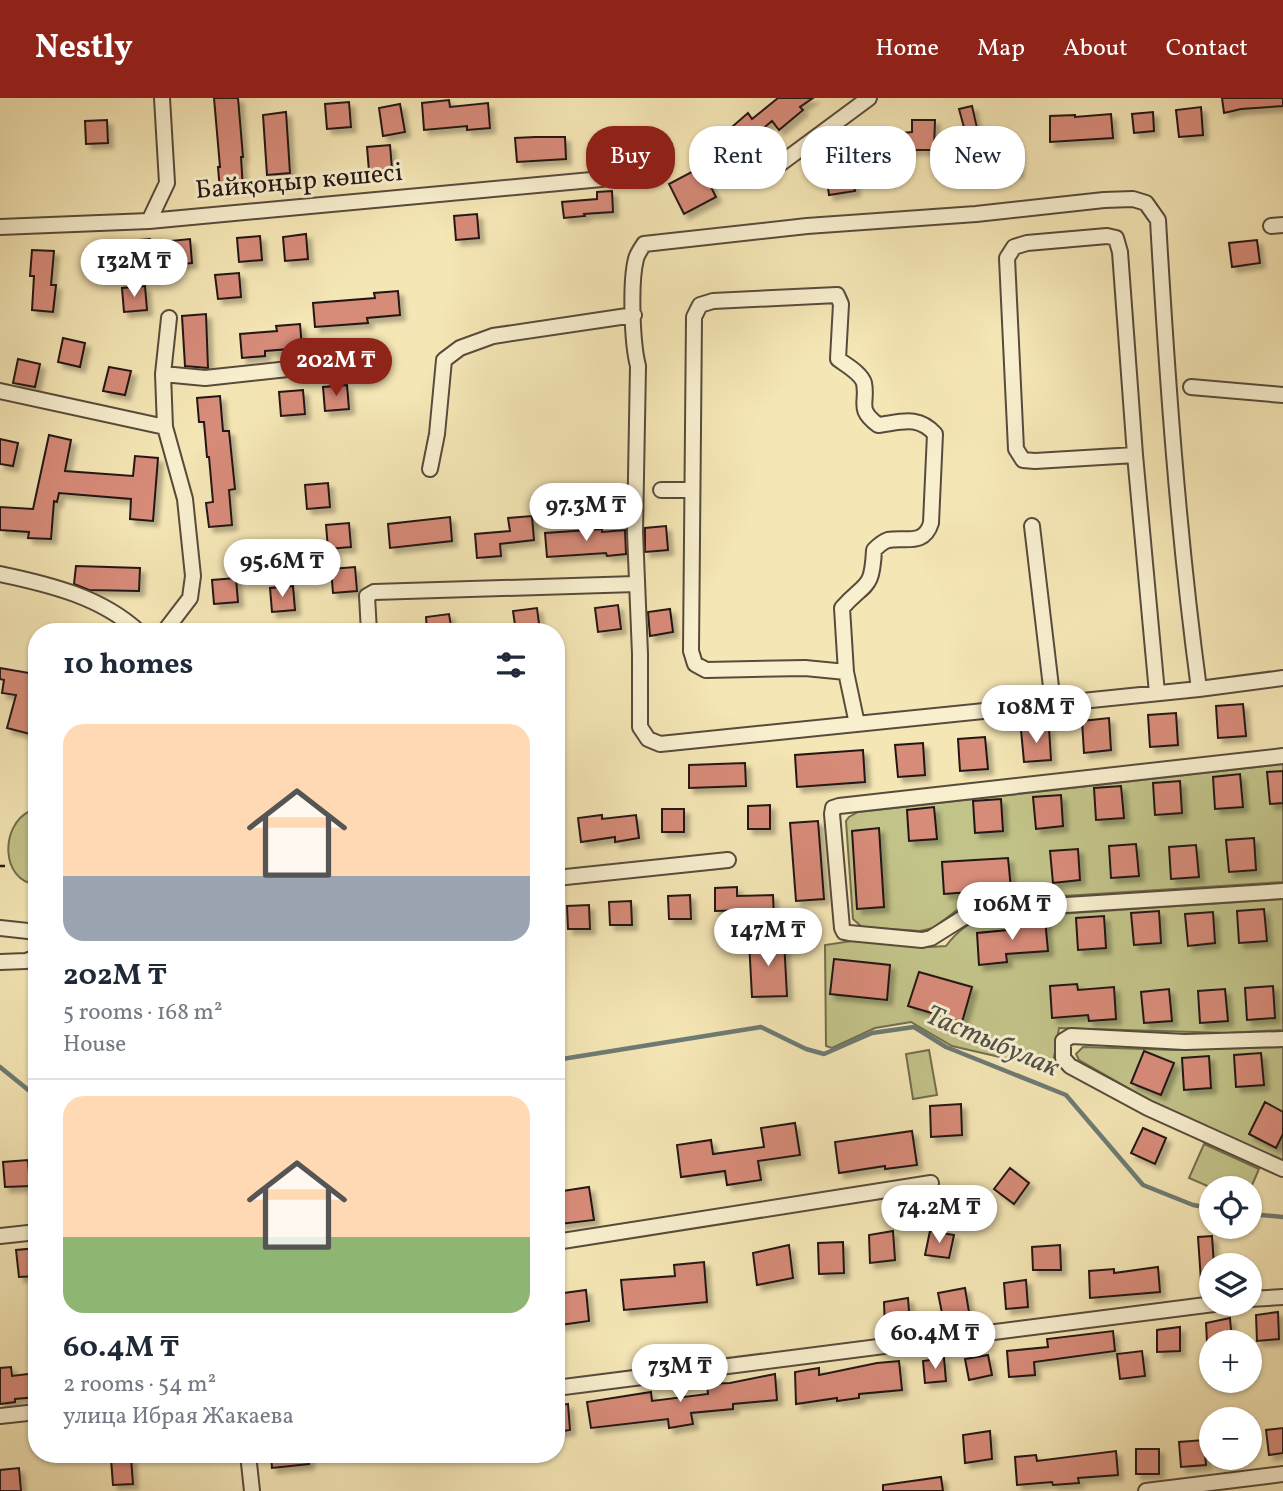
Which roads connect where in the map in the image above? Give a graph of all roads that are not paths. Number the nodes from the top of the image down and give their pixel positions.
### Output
1 (162, 98) edge
2 (869, 98) edge
3 (787, 159) edge
4 (586, 180) edge
5 (149, 221) junction
6 (0, 227) edge
7 (635, 315) junction
8 (169, 318) dead end
9 (334, 364) dead end
10 (163, 374) junction
11 (1191, 387) dead end
12 (0, 391) edge
13 (1283, 395) edge
14 (165, 427) junction
15 (1135, 454) junction
16 (430, 470) dead end
17 (691, 490) junction
18 (661, 491) dead end
19 (1032, 526) dead end
20 (0, 574) edge
21 (636, 584) junction
22 (128, 623) edge
23 (171, 623) edge
24 (368, 623) edge
25 (846, 672) junction
26 (1283, 678) edge
27 (1199, 689) junction
28 (1157, 693) junction
29 (1053, 704) junction
30 (857, 724) junction
31 (1283, 756) edge
32 (727, 860) dead end
33 (565, 877) edge
34 (1283, 891) edge
35 (0, 928) edge
36 (28, 932) edge
37 (28, 960) edge
38 (0, 962) edge
39 (1283, 1039) edge
40 (1283, 1169) edge
41 (931, 1183) dead end
42 (28, 1233) edge
43 (0, 1236) edge
44 (565, 1241) edge
45 (1283, 1297) edge
46 (1262, 1298) edge
47 (1199, 1306) edge
48 (565, 1387) edge
49 (28, 1413) edge
50 (0, 1416) edge
51 (249, 1463) edge
52 (1283, 1474) edge
53 (252, 1491) edge
54 (1146, 1491) edge

1 - 5 street
2 - 3 street
4 - 5 street, Байқоңыр көшесі
5 - 6 street, Байқоңыр көшесі
7 - 16 street
7 - 21 street
7 - 27 street
8 - 10 street
9 - 10 street
10 - 14 street
11 - 13 street
12 - 14 street
14 - 23 street
15 - 15 street
15 - 28 street
17 - 18 street
17 - 25 street
17 - 25 street
19 - 29 street
20 - 22 street
21 - 24 street
21 - 30 street
25 - 30 street
26 - 27 street
27 - 28 street
28 - 29 street
29 - 30 street
31 - 34 street
32 - 33 street
35 - 36 street
37 - 38 street
39 - 40 street
41 - 44 street
42 - 43 street
45 - 46 street
47 - 48 street
49 - 50 street
51 - 53 street
52 - 54 street

